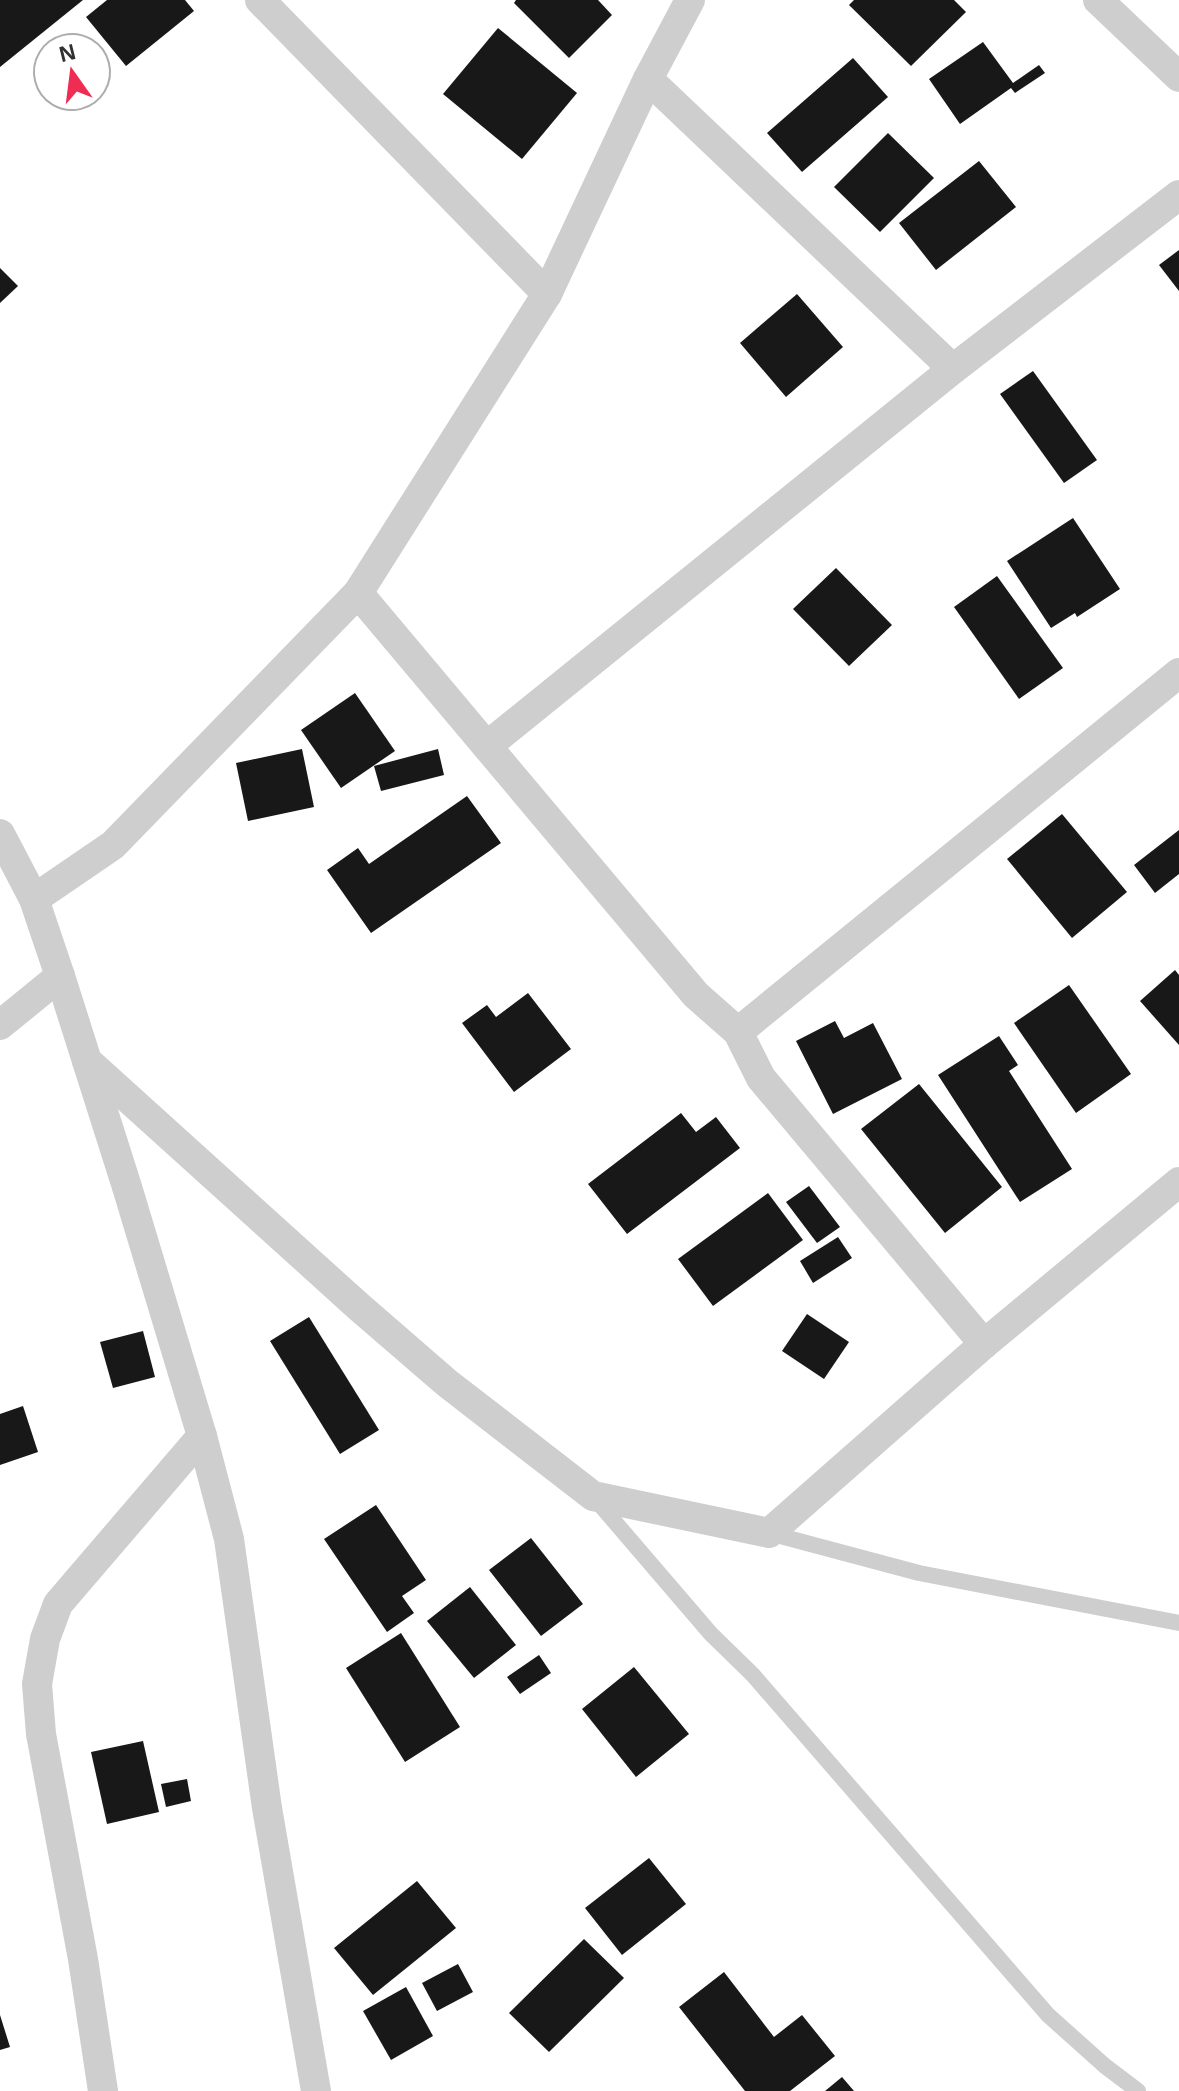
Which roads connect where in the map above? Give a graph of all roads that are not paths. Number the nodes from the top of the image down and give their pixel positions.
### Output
1 (260, 0) edge
2 (690, 0) edge
3 (1098, 0) edge
4 (1179, 77) edge
5 (648, 79) junction
6 (1179, 195) edge
7 (547, 294) junction
8 (953, 369) junction
9 (358, 593) junction
10 (1179, 673) edge
11 (487, 746) junction
12 (0, 834) edge
13 (34, 899) junction
14 (60, 976) junction
15 (0, 1025) edge
16 (738, 1032) junction
17 (87, 1061) junction
18 (1179, 1182) edge
19 (984, 1344) junction
20 (202, 1436) junction
21 (593, 1496) junction
22 (769, 1533) junction
23 (1179, 1623) edge
24 (103, 2091) edge
25 (316, 2091) edge
26 (1138, 2091) edge

1 - 7 street
2 - 5 street
3 - 4 street
5 - 7 street
5 - 8 street
6 - 8 street
7 - 9 street
8 - 11 street
9 - 11 street
9 - 13 street
10 - 16 street
11 - 16 street
12 - 13 street
13 - 14 street
14 - 15 street
14 - 17 street
16 - 19 street
17 - 20 street
17 - 21 street
18 - 19 street
19 - 22 street
20 - 24 street
20 - 25 street
21 - 22 street
21 - 26 lane
22 - 23 lane

